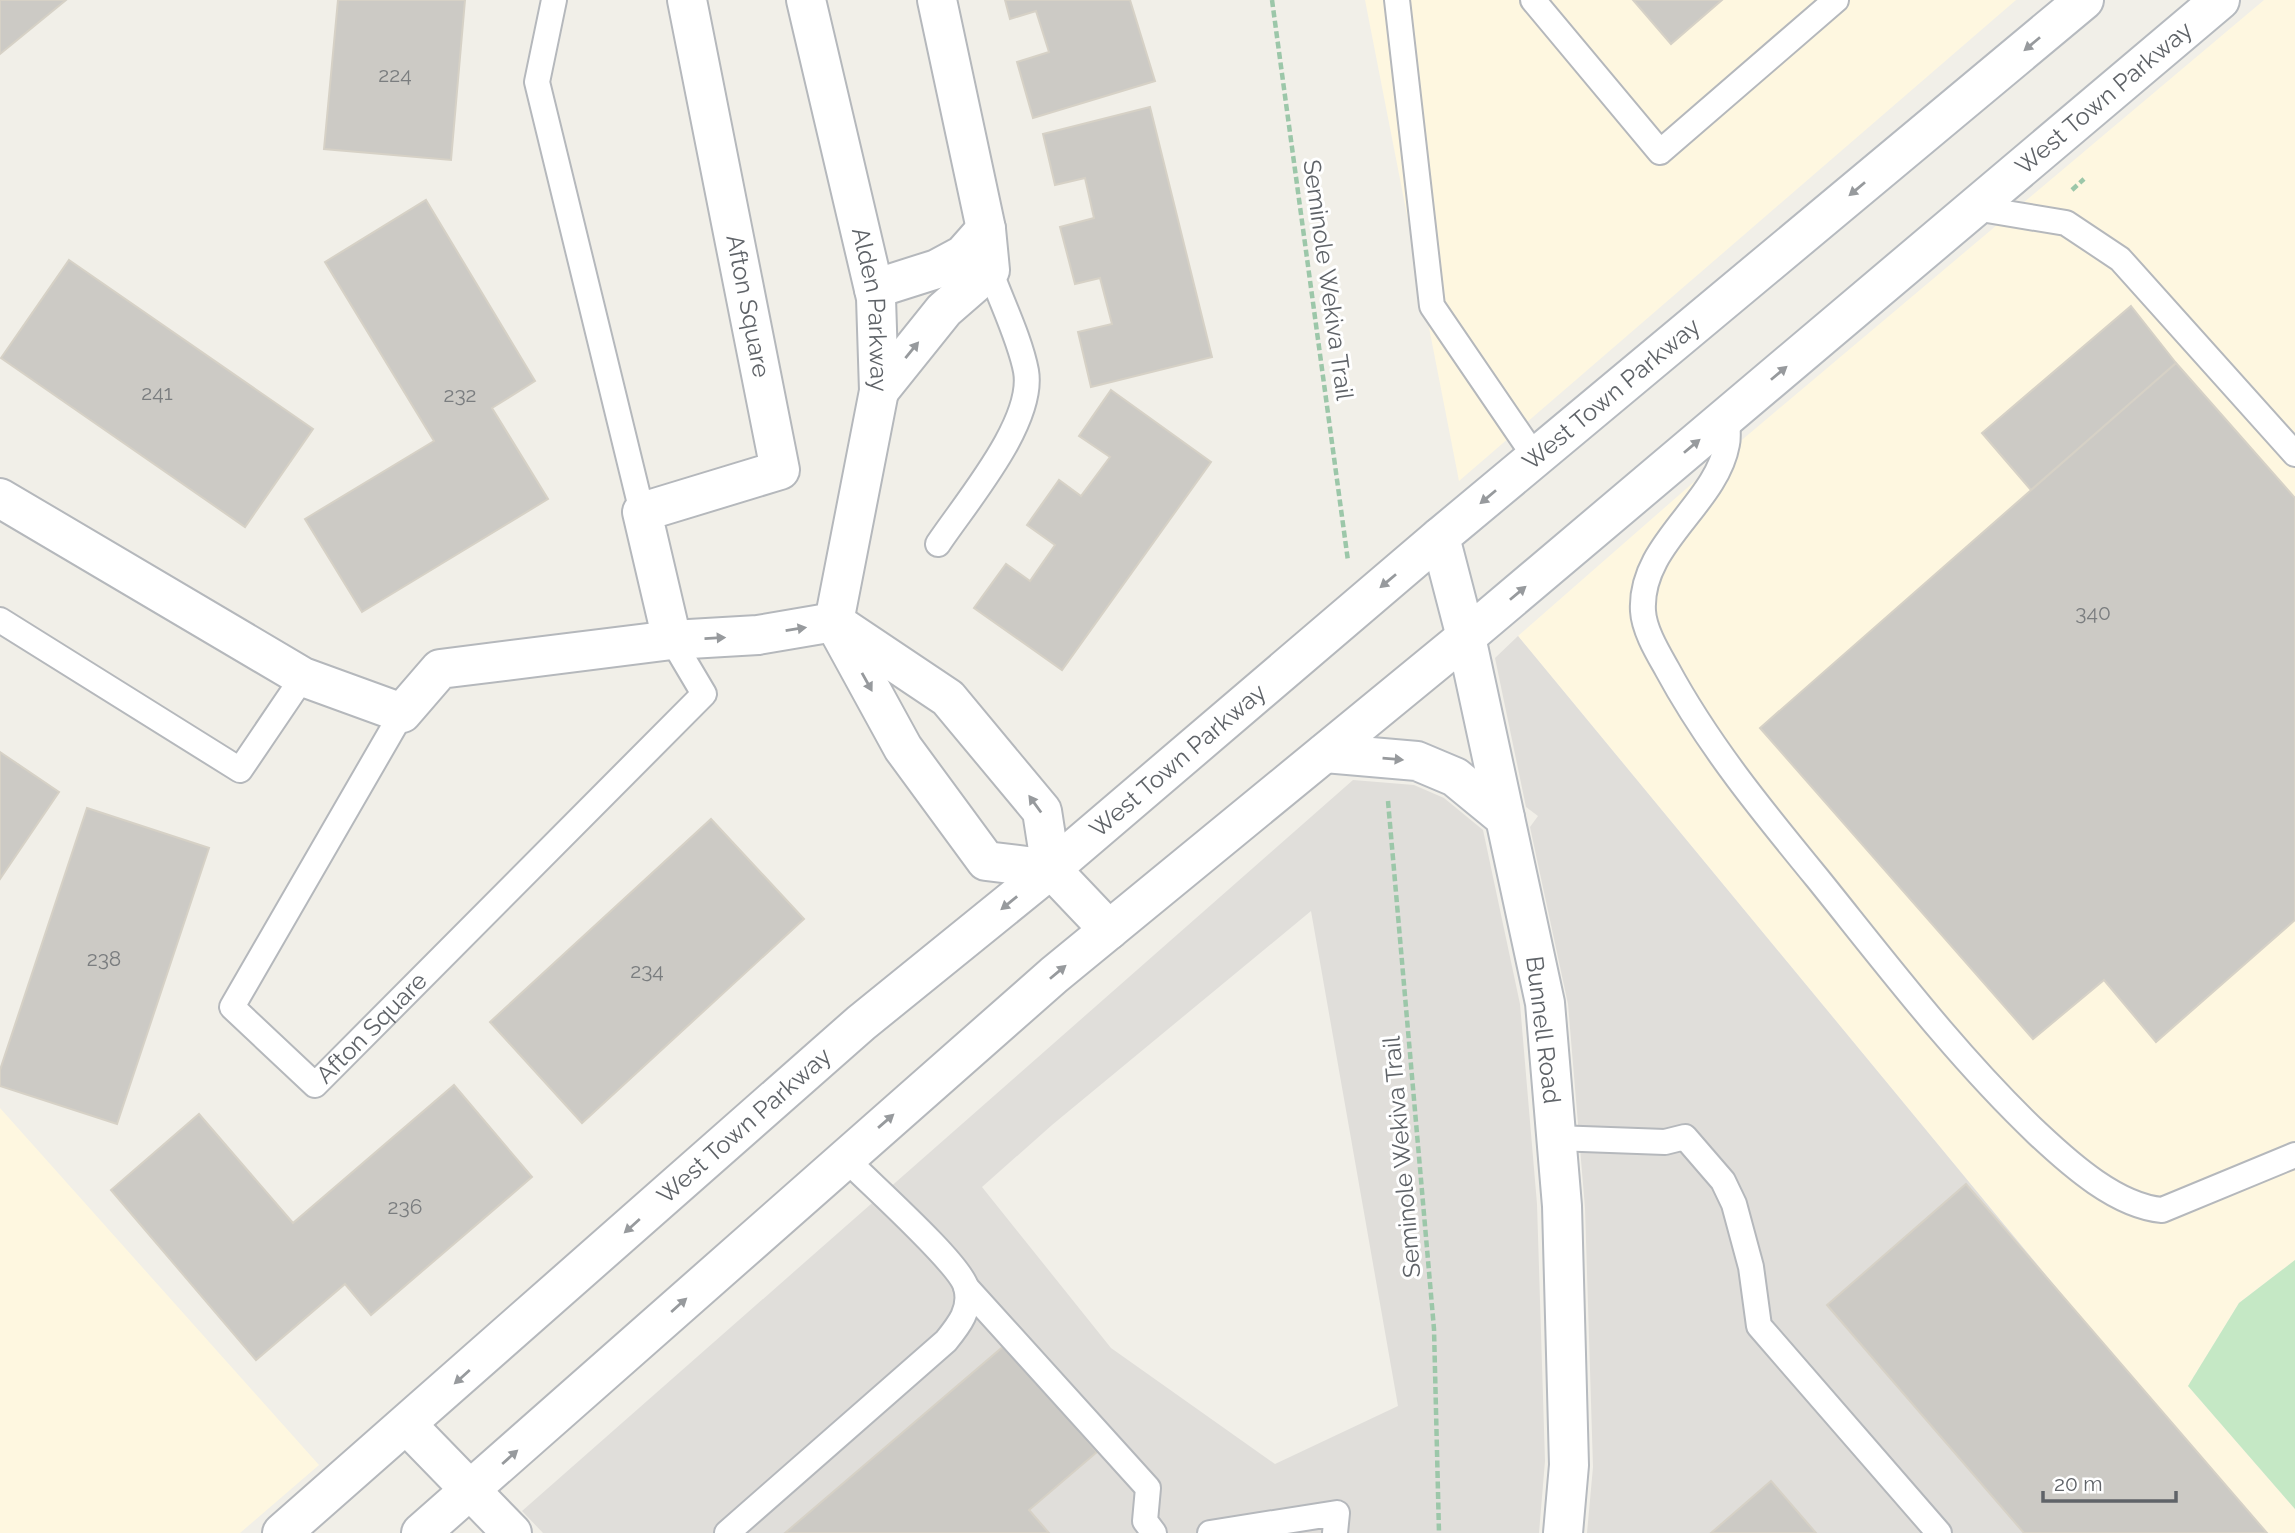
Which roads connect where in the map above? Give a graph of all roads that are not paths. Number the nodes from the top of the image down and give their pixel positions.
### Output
1 (554, 0) edge
2 (687, 0) edge
3 (806, 0) edge
4 (937, 0) edge
5 (1396, 0) edge
6 (1533, 0) edge
7 (1836, 0) edge
8 (2084, 0) edge
9 (2220, 0) edge
10 (1975, 208) junction
11 (986, 229) junction
12 (990, 270) junction
13 (874, 289) junction
14 (879, 391) junction
15 (1727, 417) junction
16 (2295, 454) edge
17 (1535, 457) junction
18 (0, 498) edge
19 (642, 512) junction
20 (1440, 537) junction
21 (938, 544) dead end
22 (0, 620) edge
23 (834, 622) junction
24 (1466, 637) junction
25 (672, 640) junction
26 (303, 677) junction
27 (402, 713) junction
28 (1325, 753) junction
29 (1505, 818) junction
30 (1051, 869) junction
31 (1109, 930) junction
32 (1555, 1138) junction
33 (2295, 1155) edge
34 (844, 1157) junction
35 (966, 1287) junction
36 (407, 1425) junction
37 (472, 1490) junction
38 (282, 1533) edge
39 (421, 1533) edge
40 (512, 1533) edge
41 (727, 1533) edge
42 (1154, 1533) edge
43 (1210, 1533) edge
44 (1335, 1533) edge
45 (1563, 1533) edge
46 (1939, 1533) edge

1 - 19 lane, Afton Square
2 - 19 street, Afton Square
3 - 13 street, Alden Parkway
4 - 11 street
5 - 17 lane
6 - 7 lane
8 -> 17 street, West Town Parkway
9 - 10 street, West Town Parkway
15 -> 10 street, West Town Parkway
10 - 16 lane
11 - 12 street
11 - 13 street
14 -> 12 street
12 - 21 lane
13 - 14 street, Alden Parkway
14 - 23 street, Alden Parkway
24 -> 15 street, West Town Parkway
15 - 33 lane
17 -> 20 street, West Town Parkway
18 - 26 street
19 - 25 street, Afton Square
20 - 24 street, Bunnell Road
20 -> 30 street, West Town Parkway
22 - 26 lane
25 -> 23 street, Afton Square
30 -> 23 street
23 -> 30 street
24 - 28 street, West Town Parkway
24 - 29 street, Bunnell Road
25 - 27 street, Afton Square
25 - 27 lane, Afton Square
26 - 27 street
28 -> 29 street
28 - 31 street, West Town Parkway
29 - 32 street, Bunnell Road
30 - 31 street
30 -> 36 street, West Town Parkway
34 -> 31 street, West Town Parkway
32 - 45 street, Bunnell Road
32 - 46 lane
34 - 35 lane
37 -> 34 street, West Town Parkway
35 - 41 lane
35 - 42 lane
36 - 37 street
36 - 38 street, West Town Parkway
37 - 39 street, West Town Parkway
37 - 40 street
43 - 44 lane

